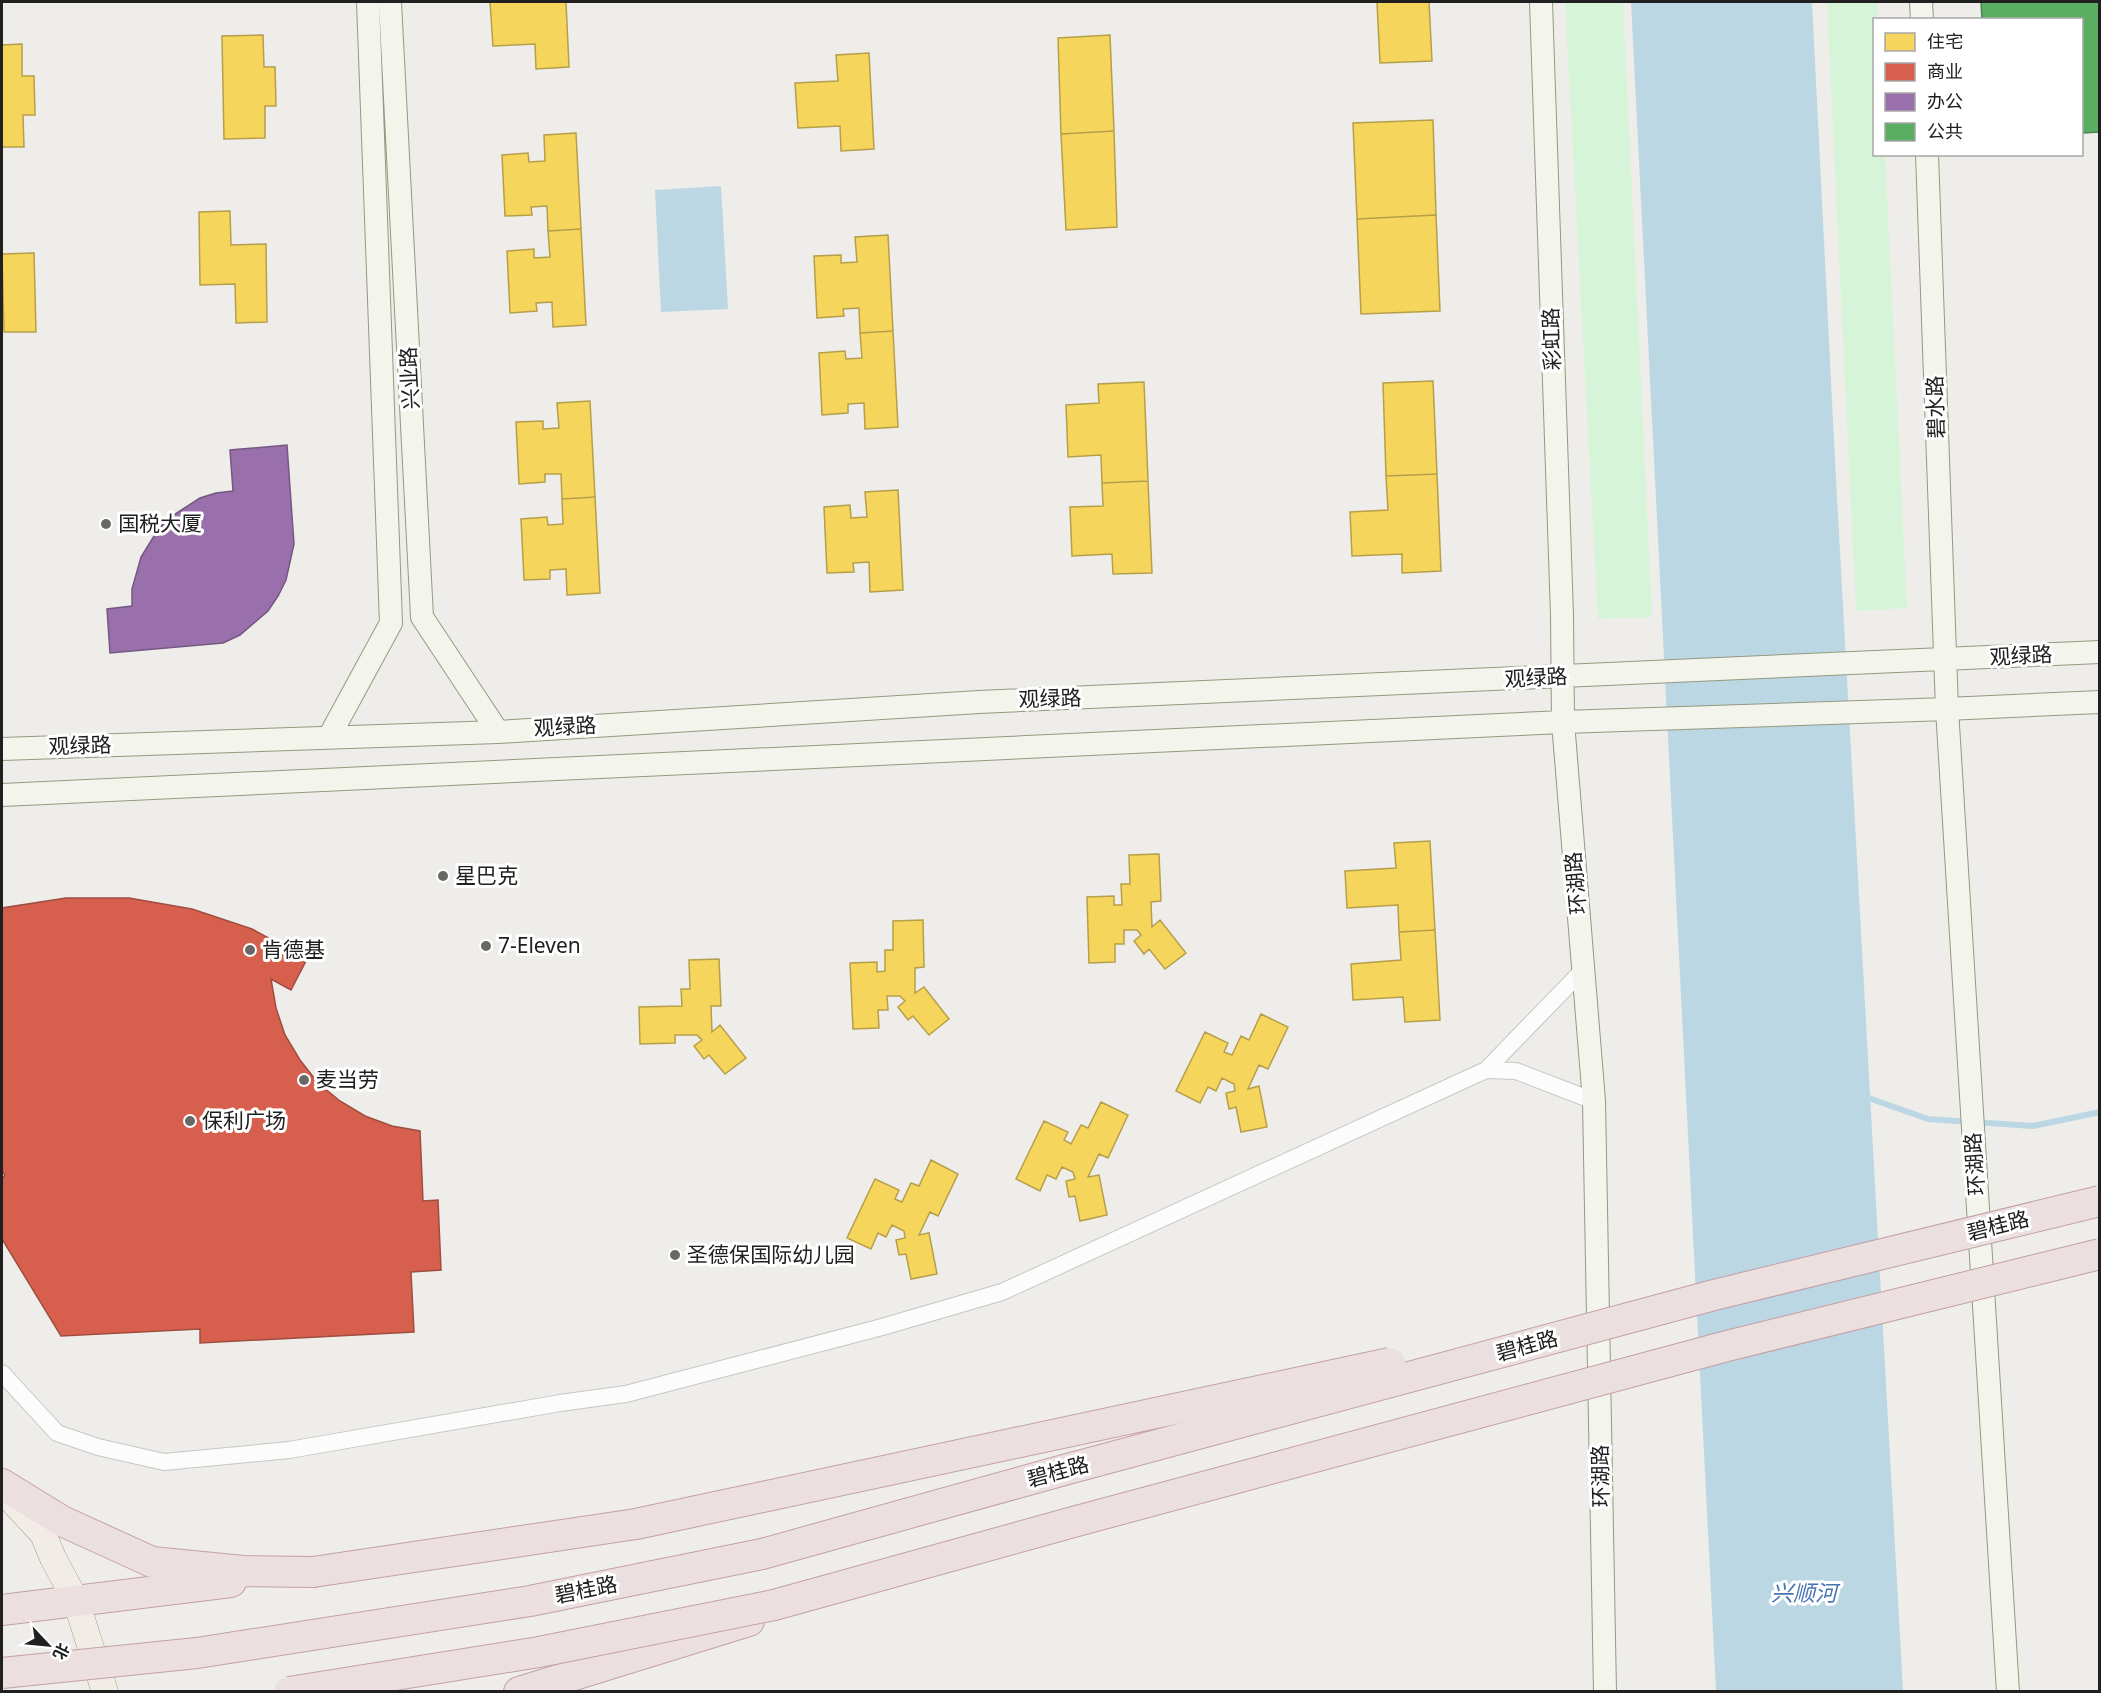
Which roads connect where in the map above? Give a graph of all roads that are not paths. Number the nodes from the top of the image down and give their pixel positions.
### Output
1 (368, 2) edge
2 (390, 2) edge
3 (1541, 2) edge
4 (1922, 2) edge
5 (1922, 18) edge
6 (1927, 156) edge
7 (2100, 652) edge
8 (1946, 659) junction
9 (1563, 676) junction
10 (2100, 702) edge
11 (1947, 709) junction
12 (1563, 722) junction
13 (498, 732) junction
14 (329, 737) junction
15 (2, 749) edge
16 (2, 795) edge
17 (1583, 970) junction
18 (1486, 1070) junction
19 (1594, 1101) junction
20 (2100, 1200) edge
21 (2100, 1254) edge
22 (1762, 1284) junction
23 (2, 1373) edge
24 (2, 1484) edge
25 (2, 1489) edge
26 (1077, 1521) junction
27 (313, 1572) junction
28 (76, 1601) junction
29 (2, 1610) edge
30 (2, 1672) edge
31 (105, 1692) edge
32 (289, 1692) edge
33 (519, 1692) edge
34 (1605, 1692) edge
35 (2008, 1692) edge

1 - 14 main road, 兴业路
2 - 13 main road, 兴业路
3 - 9 main road, 彩虹路
4 - 5 main road
6 - 8 main road, 碧水路
7 - 8 main road, 观绿路
8 - 9 main road, 观绿路
8 - 11 main road, 碧水路
9 - 12 main road, 彩虹路
9 - 13 main road, 观绿路
10 - 11 main road, 观绿路
11 - 12 main road, 观绿路
11 - 35 main road, 环湖路
12 - 16 main road, 观绿路
12 - 17 main road, 环湖路
13 - 14 main road, 观绿路
14 - 15 main road, 观绿路
17 - 18 street
17 - 19 main road, 环湖路
18 - 19 street
18 - 23 street
19 - 34 main road, 环湖路
20 - 22 highway, 碧桂路, bridge
21 - 26 highway, bridge
22 - 27 highway, bridge
22 - 30 highway, 碧桂路, bridge
24 - 27 highway
25 - 28 main road
26 - 32 highway, bridge
26 - 33 highway, bridge
27 - 28 highway
28 - 29 highway
28 - 31 main road

